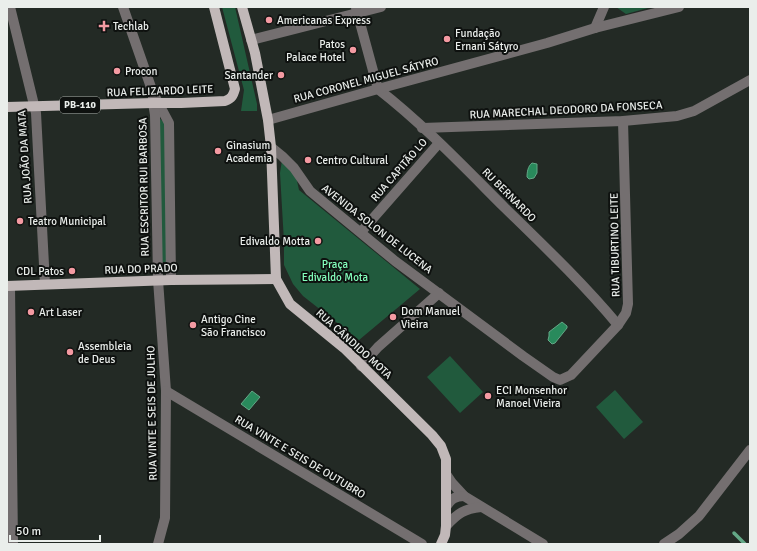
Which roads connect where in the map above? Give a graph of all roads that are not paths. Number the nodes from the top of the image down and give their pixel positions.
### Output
1 (10, 7) edge
2 (124, 7) edge
3 (214, 7) edge
4 (242, 7) edge
5 (381, 7) edge
6 (604, 7) edge
7 (679, 7) edge
8 (356, 10) edge
9 (595, 28) junction
10 (251, 40) junction
11 (750, 80) edge
12 (378, 89) junction
13 (155, 100) junction
14 (7, 107) edge
15 (34, 107) junction
16 (268, 120) junction
17 (623, 121) junction
18 (422, 128) junction
19 (439, 142) junction
20 (271, 147) junction
21 (361, 232) junction
22 (276, 279) junction
23 (158, 280) junction
24 (171, 280) junction
25 (45, 284) junction
26 (9, 286) edge
27 (439, 293) junction
28 (618, 325) junction
29 (361, 366) junction
30 (553, 377) joint
31 (9, 382) edge
32 (166, 391) junction
33 (750, 450) edge
34 (446, 474) junction
35 (464, 496) junction
36 (446, 506) junction
37 (481, 507) junction
38 (446, 526) junction
39 (161, 543) edge
40 (13, 544) edge
41 (422, 544) edge
42 (441, 544) edge
43 (543, 544) edge
44 (664, 544) edge

1 - 15 street, RUA JOÃO DA MATA
2 - 13 street, RUA ESCRITOR RUI BARBOSA
3 - 13 main road, RUA FELIZARDO LEITE / PB-110
4 - 10 main road
5 - 8 street
6 - 9 street
7 - 9 street, RUA CORONEL MIGUEL SÁTYRO
8 - 10 street
8 - 12 street
9 - 12 street, RUA CORONEL MIGUEL SÁTYRO
10 - 16 main road
11 - 17 street, RUA MARECHAL DEODORO DA FONSECA
12 - 16 street, RUA CORONEL MIGUEL SÁTYRO
12 - 18 street, RU BERNARDO
13 - 15 main road, RUA FELIZARDO LEITE / PB-110
13 - 23 street, RUA ESCRITOR RUI BARBOSA
13 - 24 street, RUA ESCRITOR RUI BARBOSA
14 - 15 main road, RUA FELIZARDO LEITE / PB-110
15 - 25 street, RUA JOÃO DA MATA
16 - 20 main road
17 - 18 street, RUA MARECHAL DEODORO DA FONSECA
17 - 28 street, RUA TIBURTINO LEITE
18 - 19 street, RU BERNARDO
19 - 21 street, RUA CAPITÃO LO
19 - 28 street, RU BERNARDO
20 - 21 street, AVENIDA SOLON DE LUCENA
20 - 22 main road, RUA CÂNDIDO MOTA
21 - 27 street, AVENIDA SOLON DE LUCENA
22 - 24 main road, RUA DO PRADO
22 - 29 main road, RUA CÂNDIDO MOTA
23 - 24 main road, RUA DO PRADO
23 - 25 main road, RUA DO PRADO
23 - 32 street, RUA VINTE E SEIS DE JULHO
25 - 26 main road, RUA DO PRADO
26 - 31 street
27 - 29 street
27 - 30 street, AVENIDA SOLON DE LUCENA
28 - 30 street, RUA TIBURTINO LEITE
29 - 34 main road, RUA CÂNDIDO MOTA
31 - 40 street
32 - 39 street, RUA VINTE E SEIS DE JULHO
32 - 41 street, RUA VINTE E SEIS DE OUTUBRO
33 - 44 street
34 - 35 street
34 - 36 main road, RUA CÂNDIDO MOTA
35 - 36 street
35 - 37 street
36 - 38 main road, RUA CÂNDIDO MOTA
37 - 38 street
37 - 43 street
38 - 42 main road, RUA CÂNDIDO MOTA

